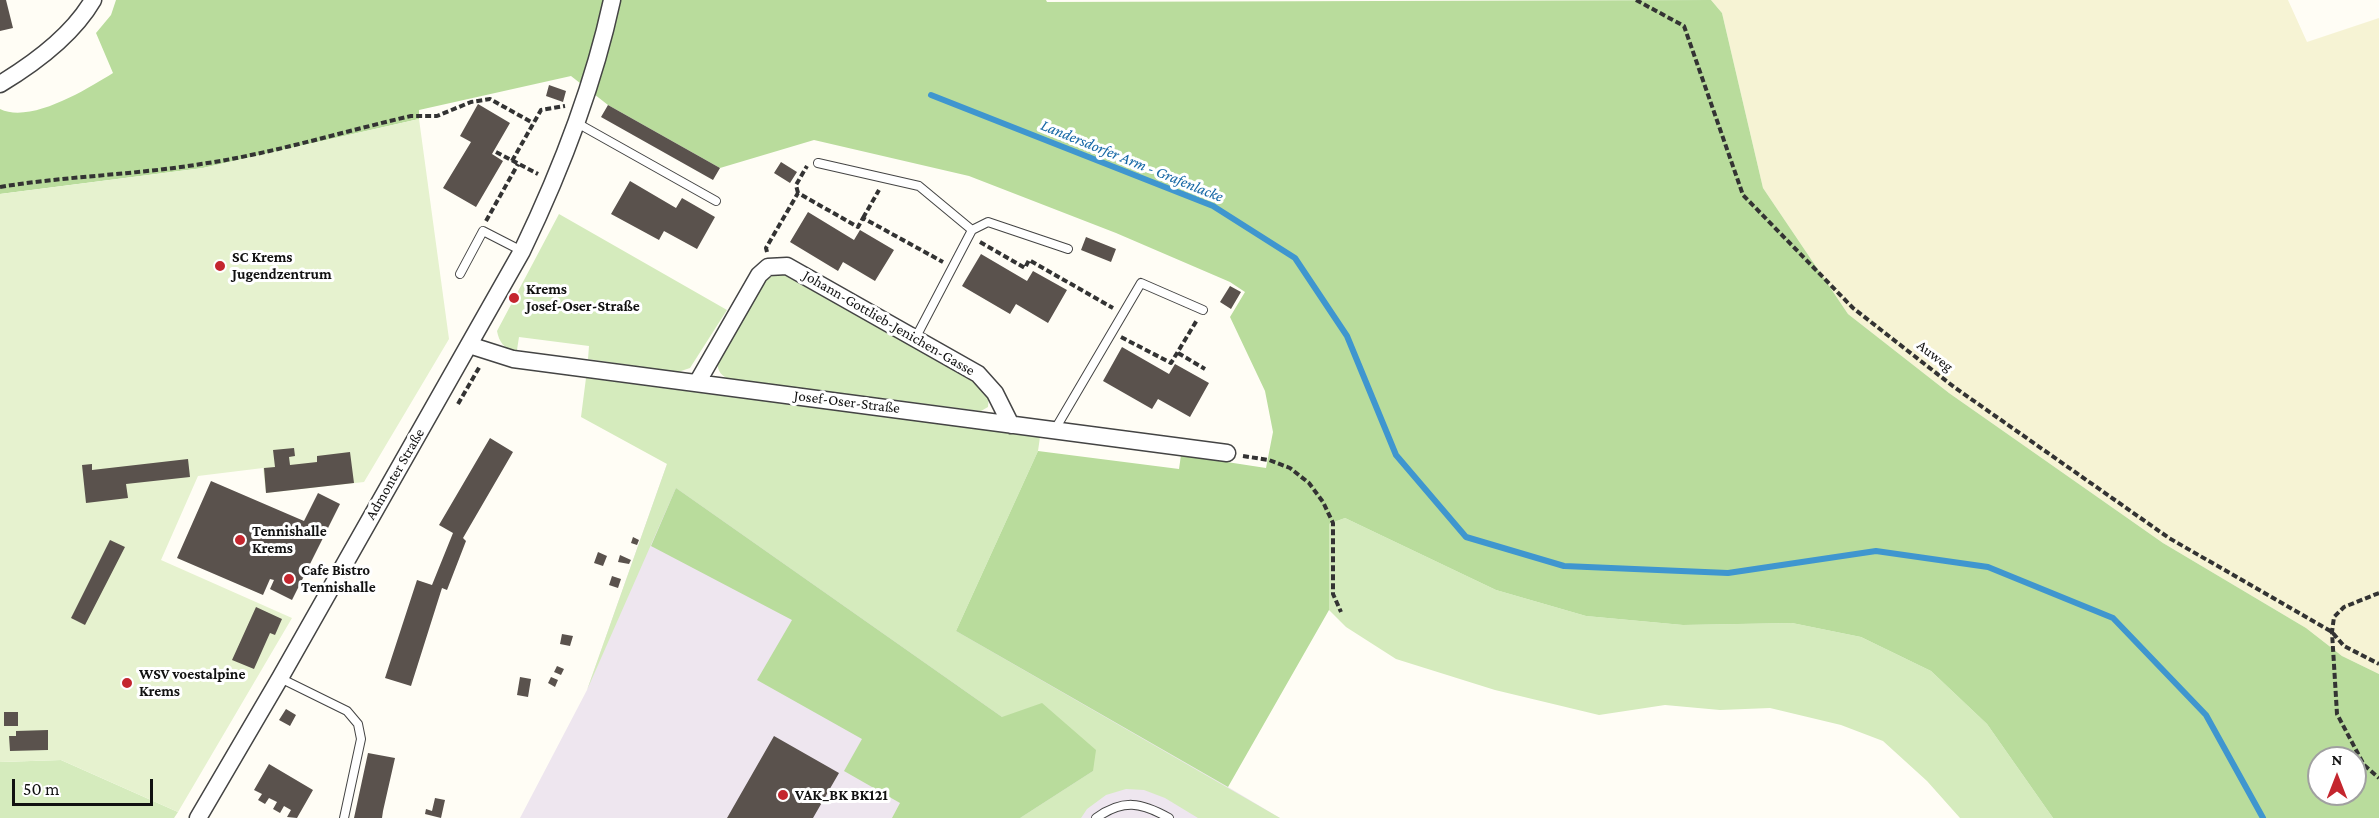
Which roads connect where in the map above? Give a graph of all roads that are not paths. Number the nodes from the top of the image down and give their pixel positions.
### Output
1 (93, 0) edge
2 (612, 0) edge
3 (0, 84) edge
4 (577, 123) junction
5 (818, 164) road end
6 (716, 201) dead end
7 (970, 233) junction
8 (1068, 249) dead end
9 (522, 251) junction
10 (460, 274) dead end
11 (1203, 310) road end
12 (916, 337) junction
13 (469, 345) junction
14 (697, 383) junction
15 (1011, 425) junction
16 (1054, 431) junction
17 (1227, 453) road end
18 (280, 678) junction
19 (198, 818) edge
20 (344, 818) edge
21 (1096, 818) edge
22 (1169, 818) edge

1 - 3 street
2 - 4 street, Admonter Straße
4 - 6 lane
4 - 9 street, Admonter Straße
5 - 7 lane
7 - 8 lane
7 - 12 lane
9 - 10 lane
9 - 13 street, Admonter Straße
11 - 16 lane
12 - 14 street, Johann-Gottlieb-Jenichen-Gasse
12 - 15 street, Johann-Gottlieb-Jenichen-Gasse
13 - 14 street, Josef-Oser-Straße
13 - 18 street, Admonter Straße
14 - 15 street, Josef-Oser-Straße
15 - 16 street, Josef-Oser-Straße
16 - 17 street, Josef-Oser-Straße
18 - 19 street, Admonter Straße
18 - 20 lane
21 - 22 lane

